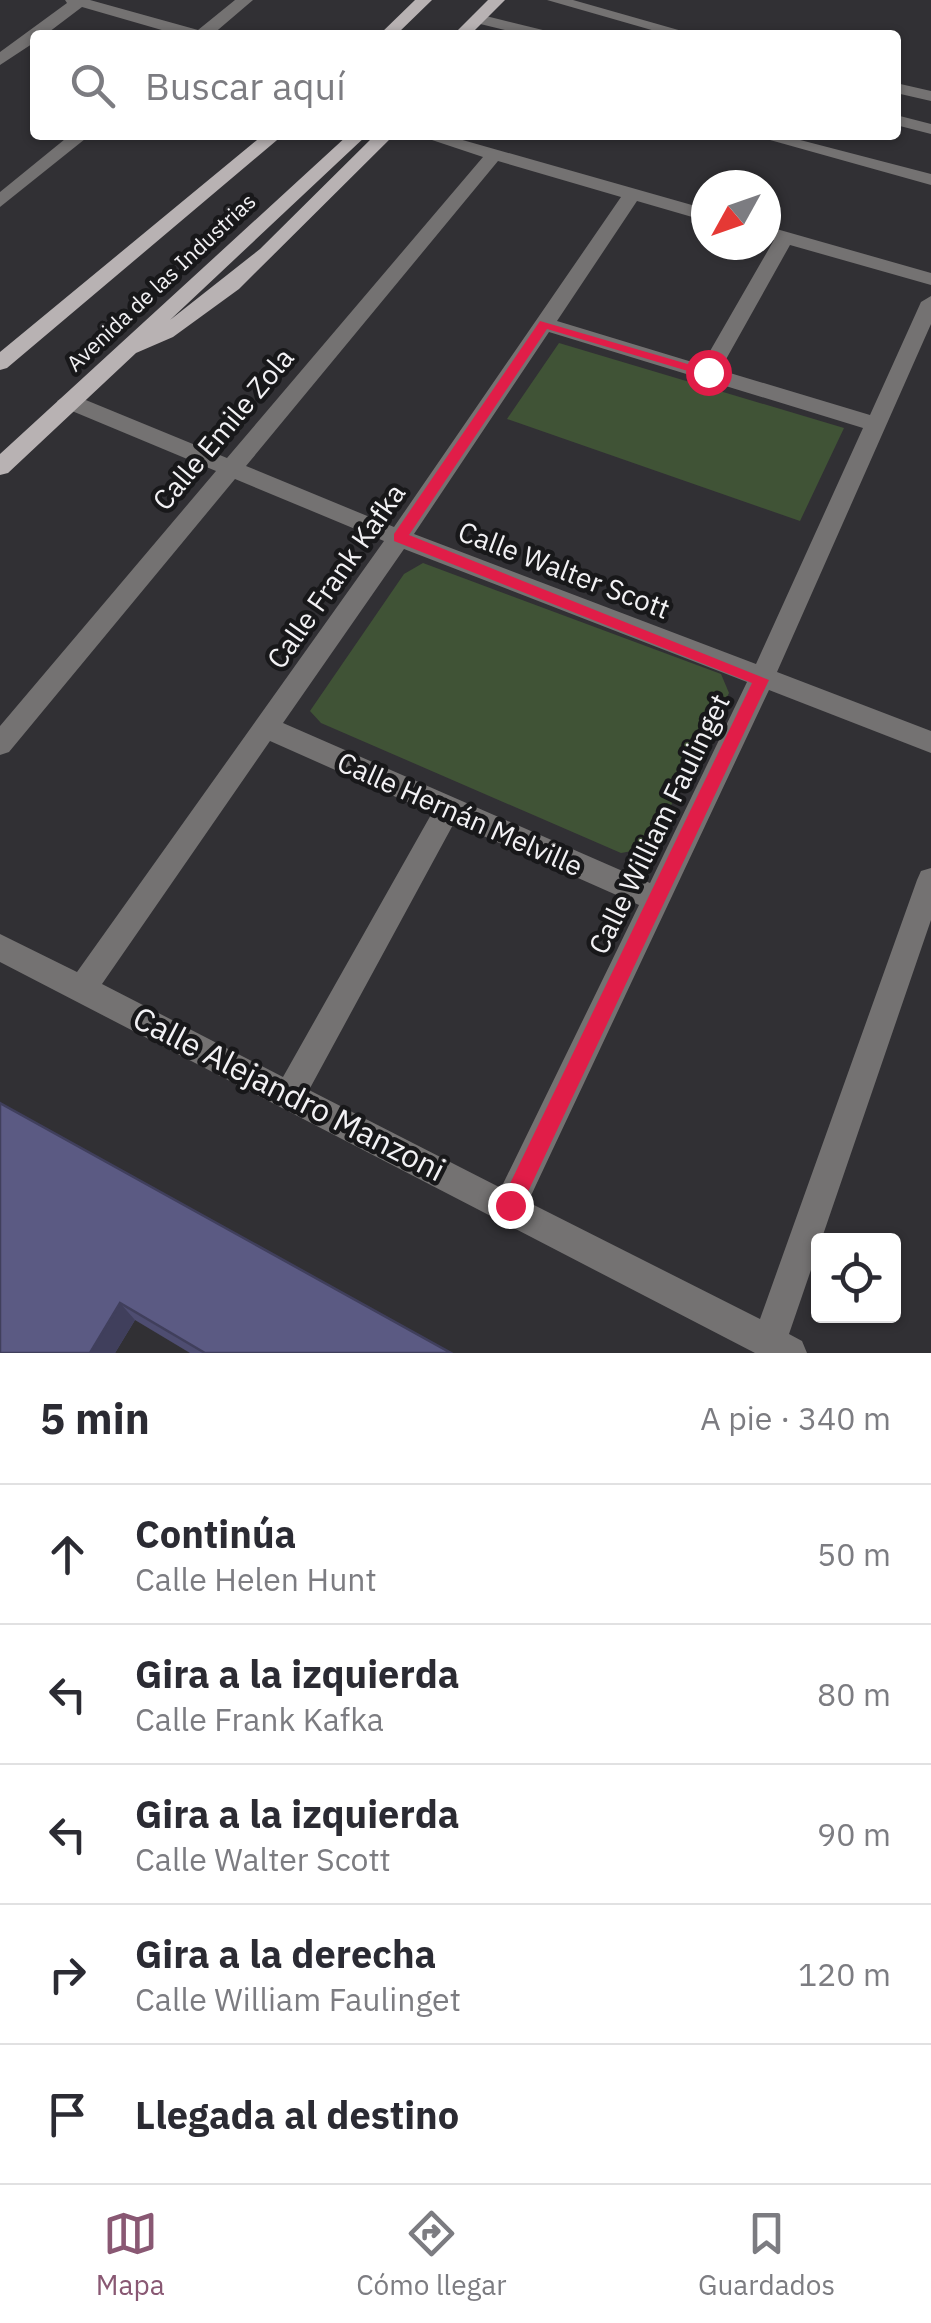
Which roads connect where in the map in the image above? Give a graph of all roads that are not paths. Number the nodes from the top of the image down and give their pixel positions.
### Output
1 (245, 0) edge
2 (424, 0) edge
3 (496, 0) edge
4 (555, 0) edge
5 (78, 1) edge
6 (478, 19) junction
7 (40, 30) edge
8 (181, 30) edge
9 (206, 30) edge
10 (392, 30) edge
11 (467, 30) edge
12 (525, 30) edge
13 (669, 30) edge
14 (30, 37) edge
15 (0, 60) edge
16 (901, 89) edge
17 (931, 96) edge
18 (901, 121) edge
19 (931, 129) edge
20 (75, 140) edge
21 (268, 140) edge
22 (348, 140) edge
23 (380, 140) edge
24 (443, 140) edge
25 (780, 140) edge
26 (494, 155) junction
27 (931, 180) edge
28 (632, 193) junction
29 (0, 202) edge
30 (691, 210) edge
31 (781, 237) edge
32 (763, 260) edge
33 (931, 278) edge
34 (931, 302) edge
35 (544, 324) junction
36 (122, 351) junction
37 (2, 358) edge
38 (708, 372) junction
39 (68, 401) junction
40 (875, 424) junction
41 (0, 467) edge
42 (229, 468) junction
43 (400, 538) junction
44 (761, 680) junction
45 (266, 728) junction
46 (931, 742) edge
47 (0, 744) edge
48 (447, 811) junction
49 (931, 880) edge
50 (655, 900) junction
51 (0, 947) edge
52 (82, 988) junction
53 (290, 1095) junction
54 (510, 1205) junction
55 (779, 1347) edge

1 - 9 street
2 - 10 main road
3 - 6 main road
4 - 13 street
5 - 7 street
5 - 8 street
6 - 11 main road
6 - 12 street
14 - 15 street
16 - 17 street
18 - 19 street
20 - 29 street
21 - 37 main road, Avenida de las Industrias
22 - 36 main road, Avenida de las Industrias
23 - 36 main road
24 - 26 street
25 - 27 street
26 - 28 street
26 - 42 street, Calle Emile Zola
28 - 30 street
28 - 35 street, Calle Frank Kafka
31 - 33 street
32 - 38 street
34 - 40 street, Calle William Faulinget
35 - 38 street
35 - 43 street, Calle Frank Kafka
36 - 39 main road, Avenida de las Industrias
38 - 40 street
39 - 41 main road, Avenida de las Industrias
39 - 42 street, Calle Walter Scott
40 - 44 street, Calle William Faulinget
42 - 43 street, Calle Walter Scott
42 - 47 street, Calle Emile Zola
43 - 44 street, Calle Walter Scott
43 - 45 street, Calle Frank Kafka
44 - 46 street, Calle Walter Scott
44 - 50 street, Calle William Faulinget
45 - 48 street, Calle Hernán Melville
45 - 52 street, Calle Frank Kafka
48 - 50 street, Calle Hernán Melville
48 - 53 street
49 - 55 street
50 - 54 street, Calle William Faulinget
51 - 52 street, Calle Alejandro Manzoni
52 - 53 street, Calle Alejandro Manzoni
53 - 54 street, Calle Alejandro Manzoni
54 - 55 street, Calle Alejandro Manzoni

